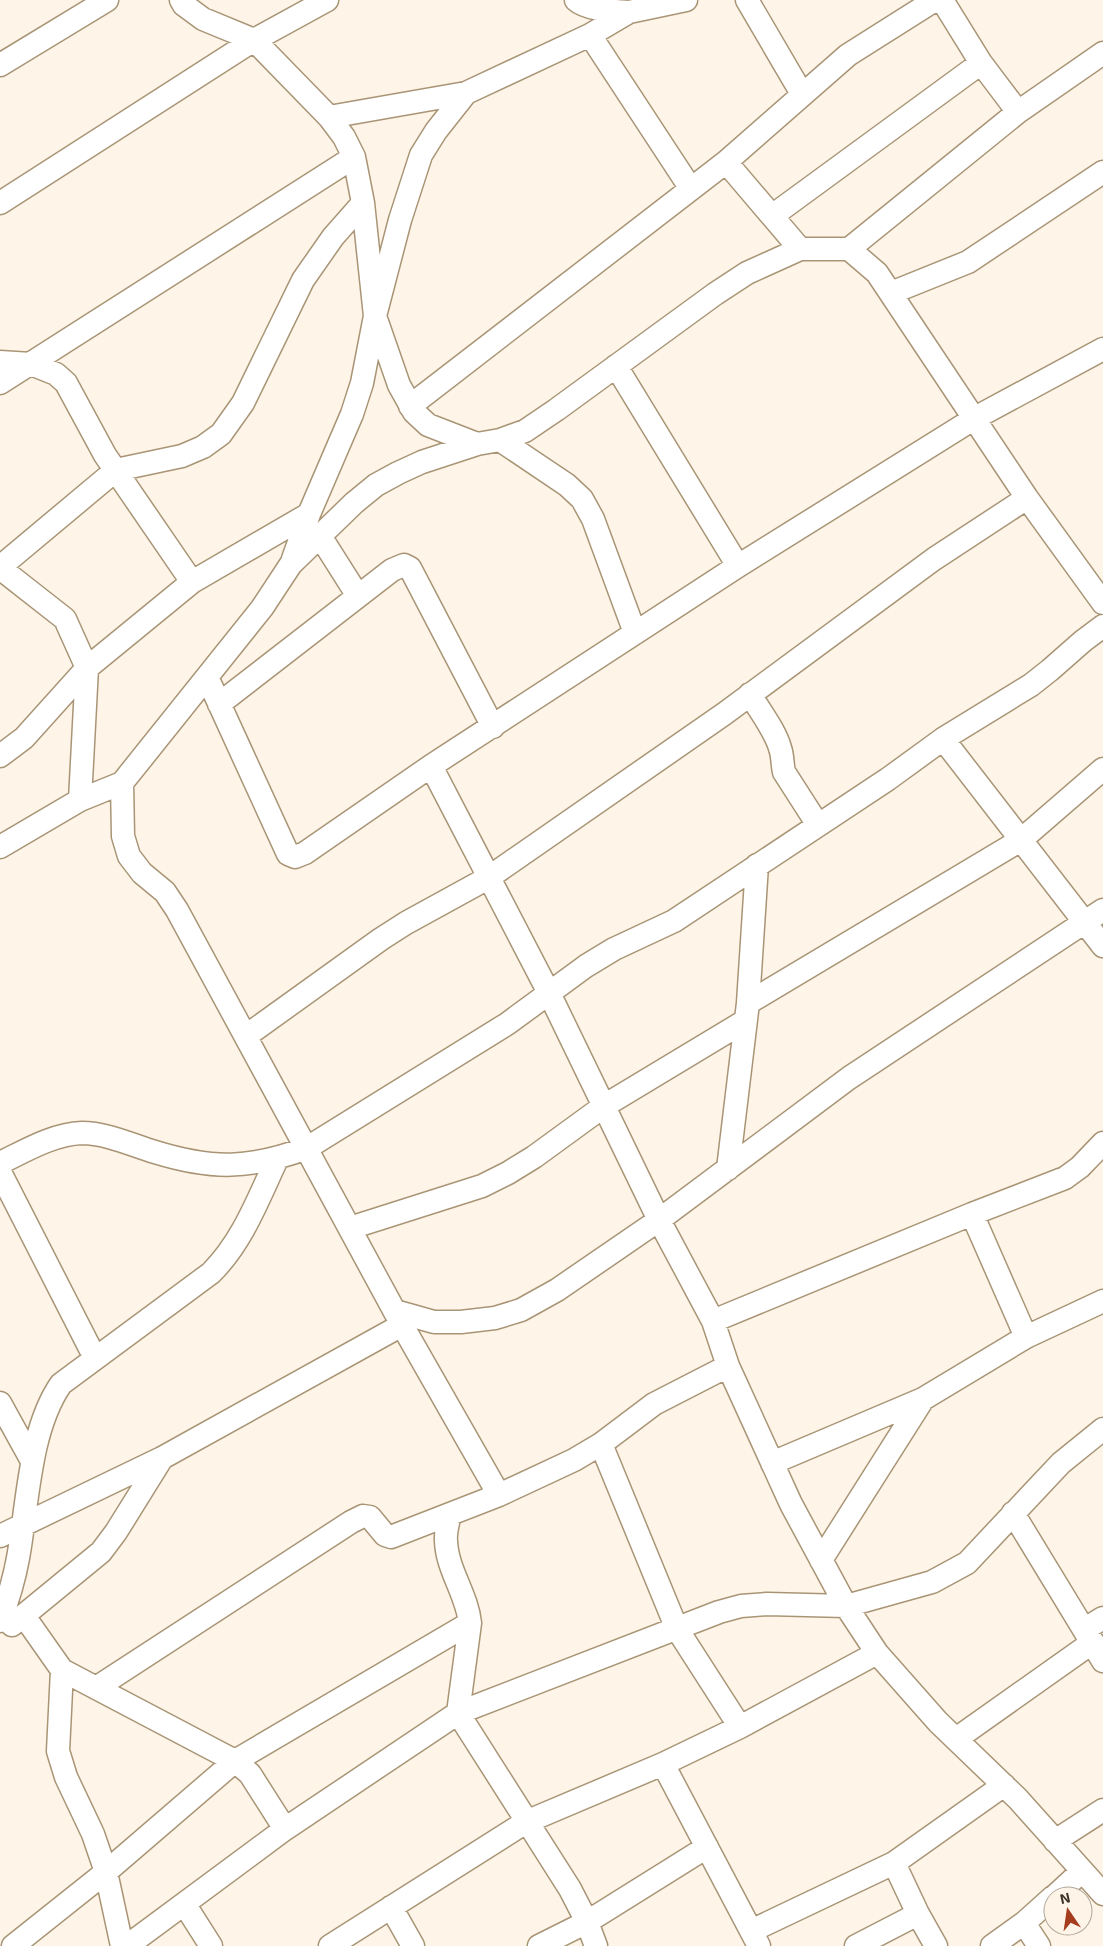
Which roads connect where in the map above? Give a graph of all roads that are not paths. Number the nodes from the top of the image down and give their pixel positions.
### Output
1 (108, 0) edge
2 (181, 0) edge
3 (327, 0) edge
4 (576, 0) edge
5 (686, 0) edge
6 (747, 0) edge
7 (935, 0) edge
8 (942, 0) edge
9 (629, 12) junction
10 (590, 35) junction
11 (254, 40) junction
12 (1103, 53) edge
13 (981, 63) junction
14 (0, 65) edge
15 (466, 93) junction
16 (802, 94) junction
17 (1018, 112) junction
18 (329, 118) junction
19 (354, 158) junction
20 (726, 162) junction
21 (1103, 172) edge
22 (691, 189) junction
23 (0, 203) edge
24 (363, 203) junction
25 (772, 216) junction
26 (800, 249) junction
27 (849, 249) junction
28 (891, 293) junction
29 (374, 316) junction
30 (1103, 349) edge
31 (0, 362) edge
32 (31, 364) junction
33 (616, 366) junction
34 (0, 383) edge
35 (410, 406) junction
36 (975, 418) junction
37 (500, 440) junction
38 (477, 444) junction
39 (116, 470) junction
40 (1027, 498) junction
41 (309, 514) junction
42 (320, 536) junction
43 (291, 564) junction
44 (738, 566) junction
45 (0, 568) edge
46 (192, 582) junction
47 (358, 596) junction
48 (1103, 604) edge
49 (1103, 626) edge
50 (635, 633) junction
51 (87, 668) junction
52 (207, 677) junction
53 (750, 694) junction
54 (220, 704) junction
55 (493, 727) junction
56 (943, 739) junction
57 (0, 756) edge
58 (431, 766) junction
59 (1103, 768) edge
60 (122, 783) junction
61 (80, 800) junction
62 (818, 825) junction
63 (1021, 840) junction
64 (0, 846) edge
65 (757, 865) junction
66 (488, 878) junction
67 (1094, 916) edge
68 (1103, 946) edge
69 (549, 993) junction
70 (746, 1012) junction
71 (246, 1036) junction
72 (604, 1106) junction
73 (1103, 1144) edge
74 (307, 1148) junction
75 (277, 1159) junction
76 (0, 1163) edge
77 (728, 1169) junction
78 (0, 1172) edge
79 (972, 1214) junction
80 (659, 1220) junction
81 (350, 1228) junction
82 (1103, 1301) edge
83 (398, 1318) junction
84 (713, 1321) junction
85 (1026, 1337) junction
86 (95, 1358) junction
87 (728, 1366) junction
88 (923, 1399) junction
89 (2, 1409) edge
90 (1103, 1429) edge
91 (601, 1444) junction
92 (162, 1458) junction
93 (32, 1461) junction
94 (772, 1463) junction
95 (498, 1495) junction
96 (1013, 1513) junction
97 (450, 1514) junction
98 (23, 1526) junction
99 (0, 1536) edge
100 (822, 1560) junction
101 (846, 1606) junction
102 (24, 1616) junction
103 (0, 1620) edge
104 (470, 1623) junction
105 (677, 1629) junction
106 (0, 1635) edge
107 (1096, 1637) edge
108 (877, 1653) junction
109 (62, 1670) junction
110 (96, 1688) junction
111 (458, 1714) junction
112 (740, 1727) junction
113 (956, 1739) junction
114 (235, 1761) junction
115 (663, 1764) junction
116 (1004, 1785) junction
117 (1103, 1810) edge
118 (526, 1822) junction
119 (285, 1829) junction
120 (1055, 1841) junction
121 (707, 1847) junction
122 (894, 1863) junction
123 (106, 1872) junction
124 (1082, 1872) junction
125 (1066, 1886) edge
126 (1102, 1892) edge
127 (184, 1905) junction
128 (391, 1907) junction
129 (1043, 1907) edge
130 (918, 1914) junction
131 (587, 1922) junction
132 (1024, 1923) junction
133 (755, 1938) edge
134 (13, 1946) edge
135 (122, 1946) edge
136 (127, 1946) edge
137 (211, 1946) edge
138 (330, 1946) edge
139 (413, 1946) edge
140 (539, 1946) edge
141 (596, 1946) edge
142 (856, 1946) edge
143 (936, 1946) edge
144 (992, 1946) edge
145 (1039, 1946) edge

1 - 14 street
2 - 11 street
3 - 11 street
4 - 9 street
5 - 9 street
6 - 16 street
7 - 16 street
8 - 13 street
9 - 10 street
10 - 15 street
10 - 22 street
11 - 18 street
11 - 23 street
12 - 17 street
13 - 17 street
13 - 25 street
15 - 18 street
15 - 29 street
16 - 20 street
17 - 27 street
18 - 19 street
19 - 24 street
19 - 32 street
20 - 22 street
20 - 25 street
21 - 28 street
22 - 35 street
24 - 29 street
24 - 39 street
25 - 26 street
26 - 27 street
26 - 33 street
27 - 28 street
28 - 36 street
29 - 35 street
29 - 41 street
30 - 36 street
31 - 32 street
32 - 34 street
32 - 39 street
33 - 37 street
33 - 44 street
35 - 38 street
36 - 40 street
36 - 44 street
37 - 38 street
37 - 50 street
38 - 42 street
39 - 45 street
39 - 46 street
40 - 48 street
40 - 53 street
41 - 43 street
41 - 46 street
42 - 43 street
42 - 47 street
43 - 52 street
44 - 50 street
45 - 51 street
46 - 51 street
47 - 54 street
47 - 55 street
49 - 56 street
50 - 55 street
51 - 57 street
51 - 61 street
52 - 54 street
52 - 60 street
53 - 62 street
53 - 66 street
54 - 58 street
55 - 58 street
56 - 62 street
56 - 63 street
58 - 66 street
59 - 63 street
60 - 61 street
60 - 71 street
61 - 64 street
62 - 65 street
63 - 67 street
63 - 70 street
65 - 69 street
65 - 70 street
66 - 69 street
66 - 71 street
67 - 68 street
67 - 77 street
69 - 72 street
69 - 74 street
70 - 72 street
70 - 77 street
71 - 74 street
72 - 80 street
72 - 81 street
73 - 79 street
74 - 75 street
74 - 81 street
75 - 76 street
75 - 86 street
77 - 80 street
78 - 86 street
79 - 84 street
79 - 85 street
80 - 83 street
80 - 84 street
81 - 83 street
82 - 85 street
83 - 92 street
83 - 95 street
84 - 87 street
85 - 88 street
86 - 93 street
87 - 91 street
87 - 94 street
88 - 94 street
88 - 100 street
89 - 93 street
90 - 96 street
91 - 95 street
91 - 105 street
92 - 98 street
92 - 102 street
93 - 98 street
94 - 100 street
95 - 97 street
96 - 101 street
96 - 107 street
97 - 104 street
97 - 110 street
98 - 99 street
98 - 103 street
100 - 101 street
101 - 105 street
101 - 108 street
102 - 106 street
102 - 109 street
104 - 111 street
104 - 114 street
105 - 111 street
105 - 112 street
107 - 113 street
108 - 112 street
108 - 113 street
109 - 110 street
109 - 123 street
110 - 114 street
111 - 118 street
111 - 119 street
112 - 115 street
113 - 116 street
114 - 119 street
114 - 123 street
115 - 118 street
115 - 121 street
116 - 120 street
116 - 122 street
117 - 120 street
118 - 128 street
118 - 131 street
119 - 127 street
120 - 124 street
121 - 131 street
121 - 133 street
122 - 130 street
122 - 133 street
123 - 134 street
123 - 135 street
124 - 125 street
124 - 126 street
127 - 136 street
127 - 137 street
128 - 138 street
128 - 139 street
129 - 132 street
130 - 142 street
130 - 143 street
131 - 140 street
131 - 141 street
132 - 144 street
132 - 145 street

